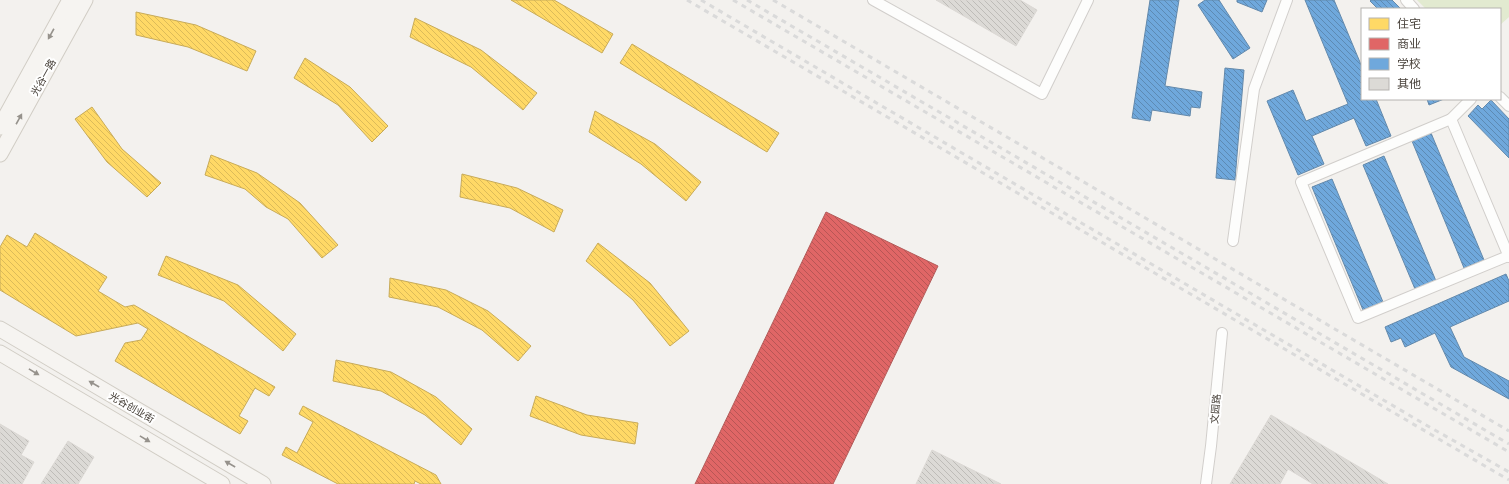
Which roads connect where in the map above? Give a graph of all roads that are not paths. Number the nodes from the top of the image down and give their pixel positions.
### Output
1 (70, 0) edge
2 (85, 0) edge
3 (873, 0) edge
4 (1088, 0) edge
5 (1287, 0) edge
6 (1406, 0) edge
7 (1413, 8) edge
8 (1501, 98) edge
9 (1470, 100) edge
10 (1509, 106) edge
11 (1451, 119) junction
12 (0, 127) edge
13 (0, 154) edge
14 (1233, 241) dead end
15 (1509, 256) edge
16 (0, 329) edge
17 (1222, 333) dead end
18 (0, 353) edge
19 (222, 484) edge
20 (263, 484) edge
21 (1206, 484) edge

1 -> 12 main road, 光谷一路
13 -> 2 main road, 光谷一路
3 - 4 street
5 - 14 street
6 - 7 street
8 - 10 street
9 - 11 street
11 - 15 street
11 - 15 street
20 -> 16 main road, 光谷创业街
17 - 21 street, 文园路
18 -> 19 main road, 光谷创业街

